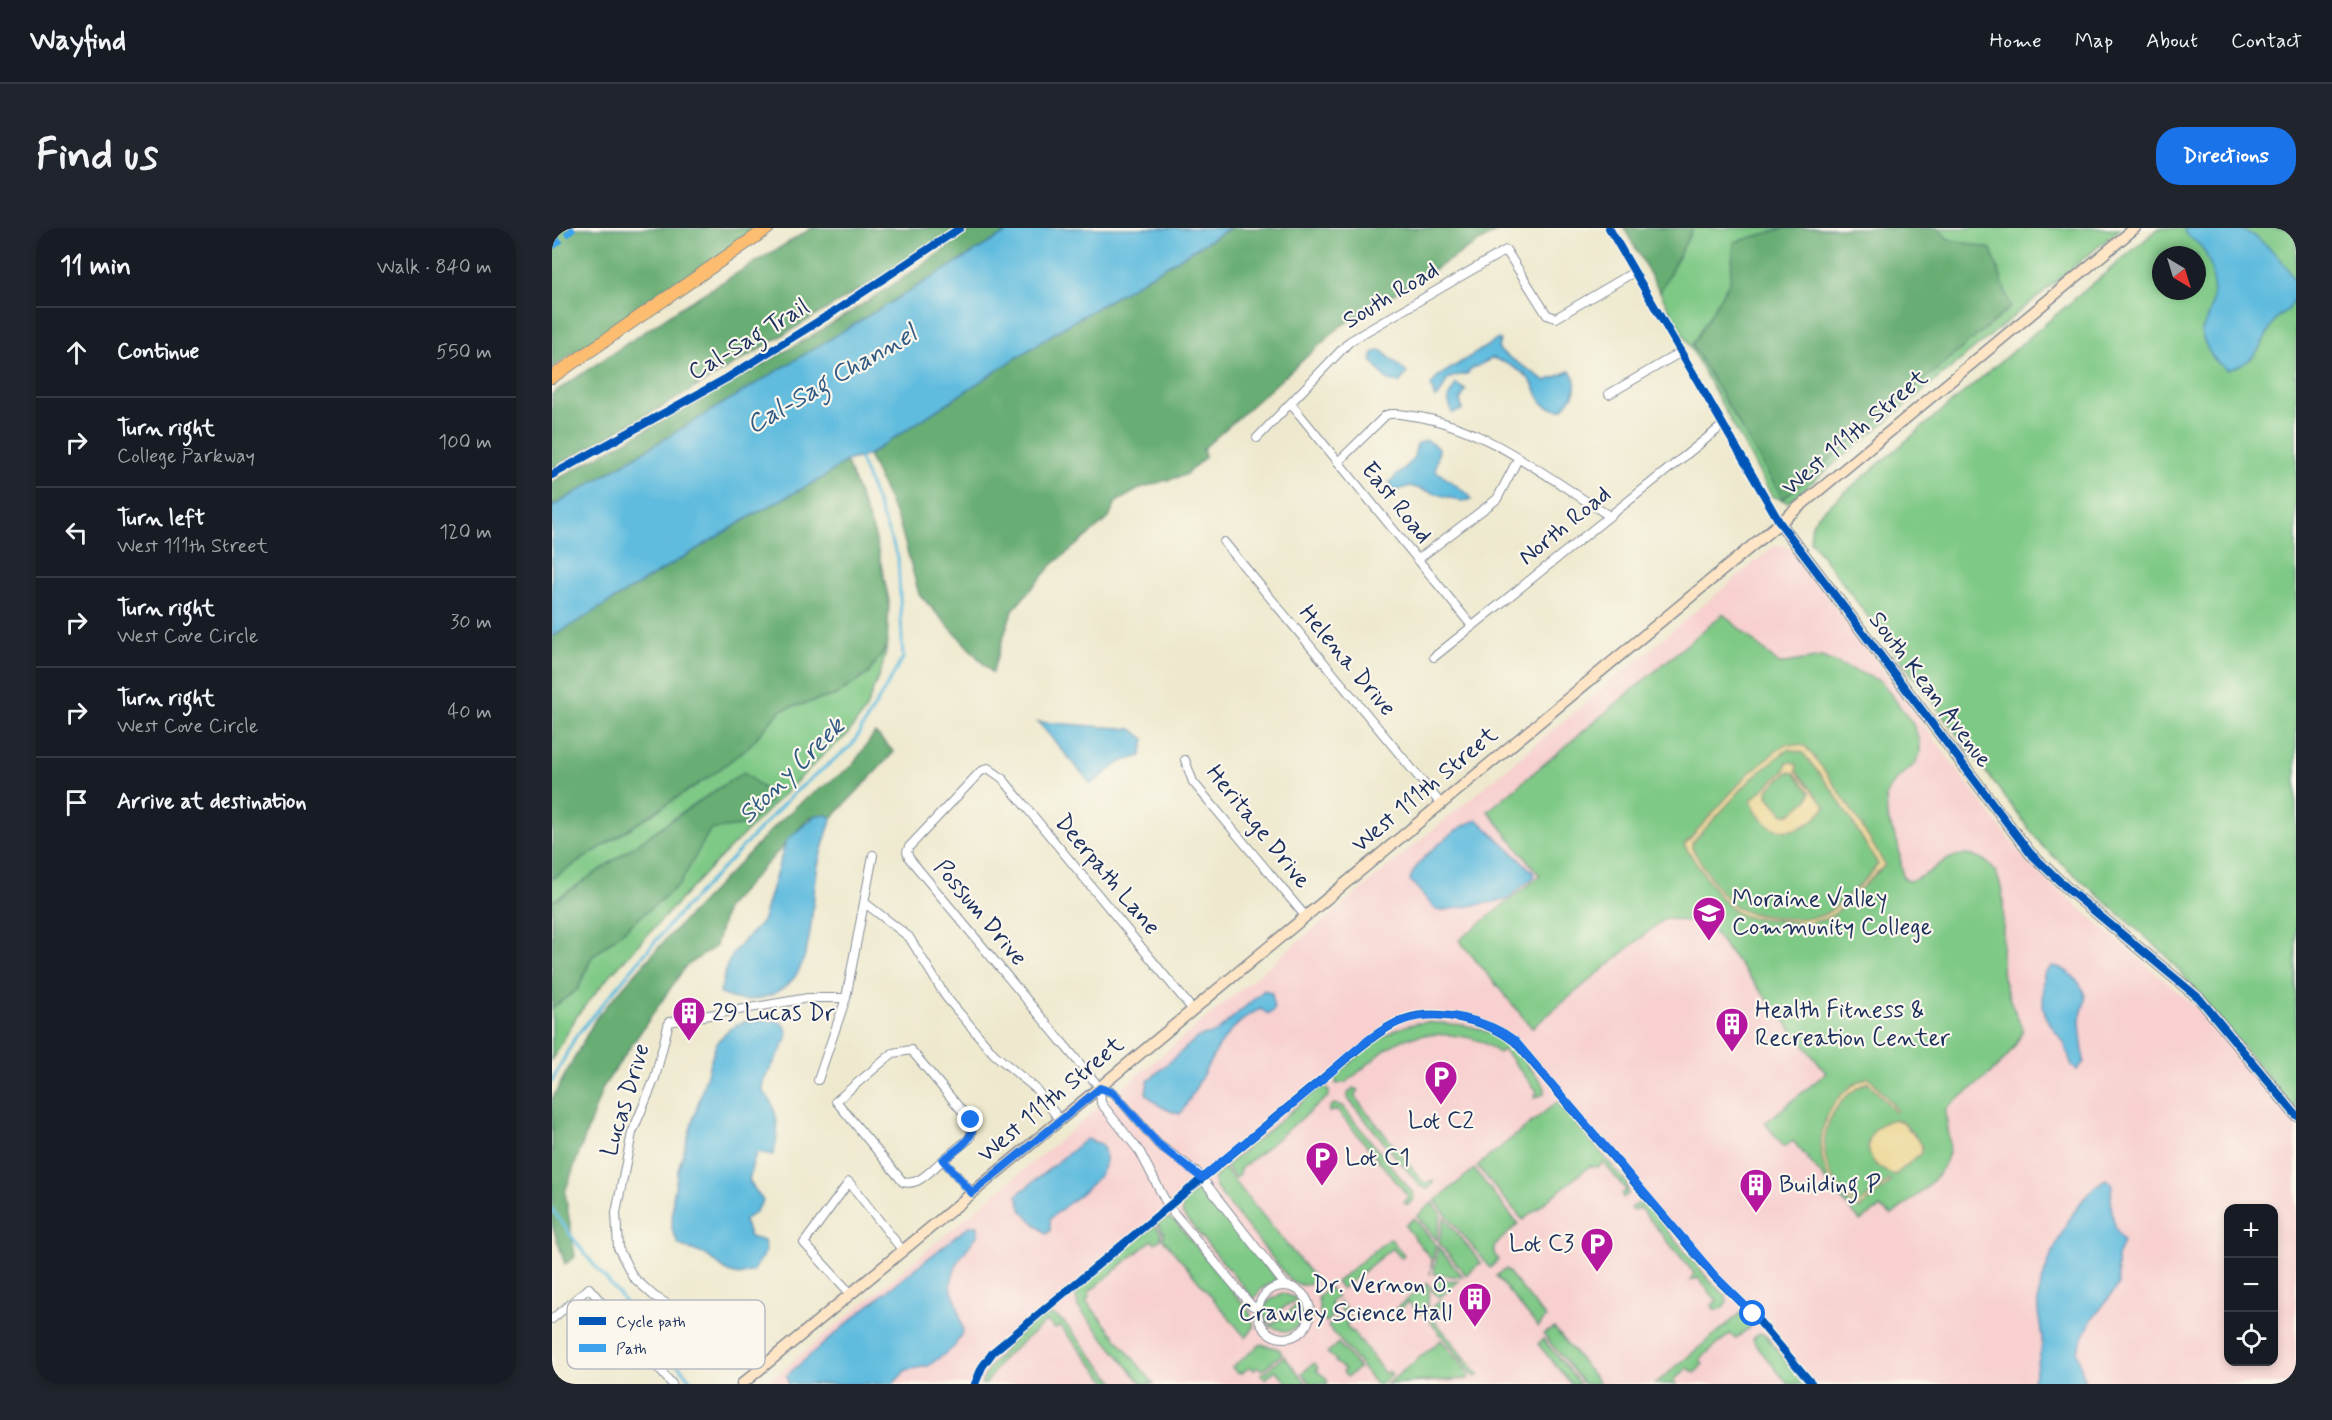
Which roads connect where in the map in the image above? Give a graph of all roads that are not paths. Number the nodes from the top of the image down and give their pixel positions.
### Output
1 (768, 228) edge
2 (1609, 228) edge
3 (2135, 228) edge
4 (1634, 272) junction
5 (1681, 352) junction
6 (552, 377) edge
7 (1609, 394) dead end
8 (1291, 404) junction
9 (1722, 426) junction
10 (1257, 438) dead end
11 (1518, 459) junction
12 (1338, 462) junction
13 (1608, 515) junction
14 (1780, 523) junction
15 (1224, 542) dead end
16 (1417, 561) junction
17 (1472, 626) junction
18 (1434, 657) dead end
19 (1185, 760) dead end
20 (988, 768) joint
21 (1441, 804) junction
22 (873, 855) dead end
23 (865, 903) junction
24 (1306, 917) junction
25 (846, 998) junction
26 (1193, 1010) junction
27 (818, 1080) dead end
28 (1100, 1088) junction
29 (2296, 1115) edge
30 (1060, 1120) junction
31 (943, 1160) junction
32 (1202, 1178) junction
33 (972, 1193) junction
34 (1168, 1206) junction
35 (903, 1251) junction
36 (1286, 1286) junction
37 (851, 1294) junction
38 (575, 1300) edge
39 (599, 1300) edge
40 (661, 1300) edge
41 (567, 1306) edge
42 (1257, 1308) junction
43 (552, 1319) edge
44 (767, 1364) edge
45 (659, 1369) edge
46 (761, 1369) edge
47 (672, 1384) edge
48 (742, 1384) edge
49 (975, 1384) edge
50 (1812, 1384) edge

1 - 6 main road
2 - 4 street, South Kean Avenue
3 - 14 main road, West 111th Street
4 - 5 street, South Kean Avenue
4 - 8 street, South Road
5 - 7 street
5 - 9 street, South Kean Avenue
8 - 10 street, South Road
8 - 12 street, East Road
9 - 13 street, North Road
9 - 14 street, South Kean Avenue
11 - 12 street
11 - 13 street
11 - 16 street
12 - 16 street, East Road
13 - 17 street, North Road
14 - 21 main road, West 111th Street
14 - 29 main road, South Kean Avenue
15 - 21 street, Helena Drive
16 - 17 street, East Road
17 - 18 street, North Road
19 - 24 street, Heritage Drive
20 - 26 street, Deerpath Lane
20 - 28 street, Possum Drive
21 - 24 main road, West 111th Street
22 - 23 street
23 - 25 street
23 - 30 street
24 - 26 main road, West 111th Street
25 - 27 street
25 - 40 street, Lucas Drive
26 - 28 main road, West 111th Street
28 - 30 main road, West 111th Street
28 - 32 street
28 - 34 street
30 - 33 main road, West 111th Street
31 - 31 street
31 - 33 street
32 - 34 street
32 - 36 street
32 - 50 street
33 - 35 main road, West 111th Street
34 - 42 street
34 - 49 street
35 - 37 main road, West 111th Street
35 - 37 street
36 - 42 street
36 - 42 street
37 - 44 main road, West 111th Street
38 - 39 street
41 - 43 street
45 - 47 street
46 - 48 main road, West 111th Street

